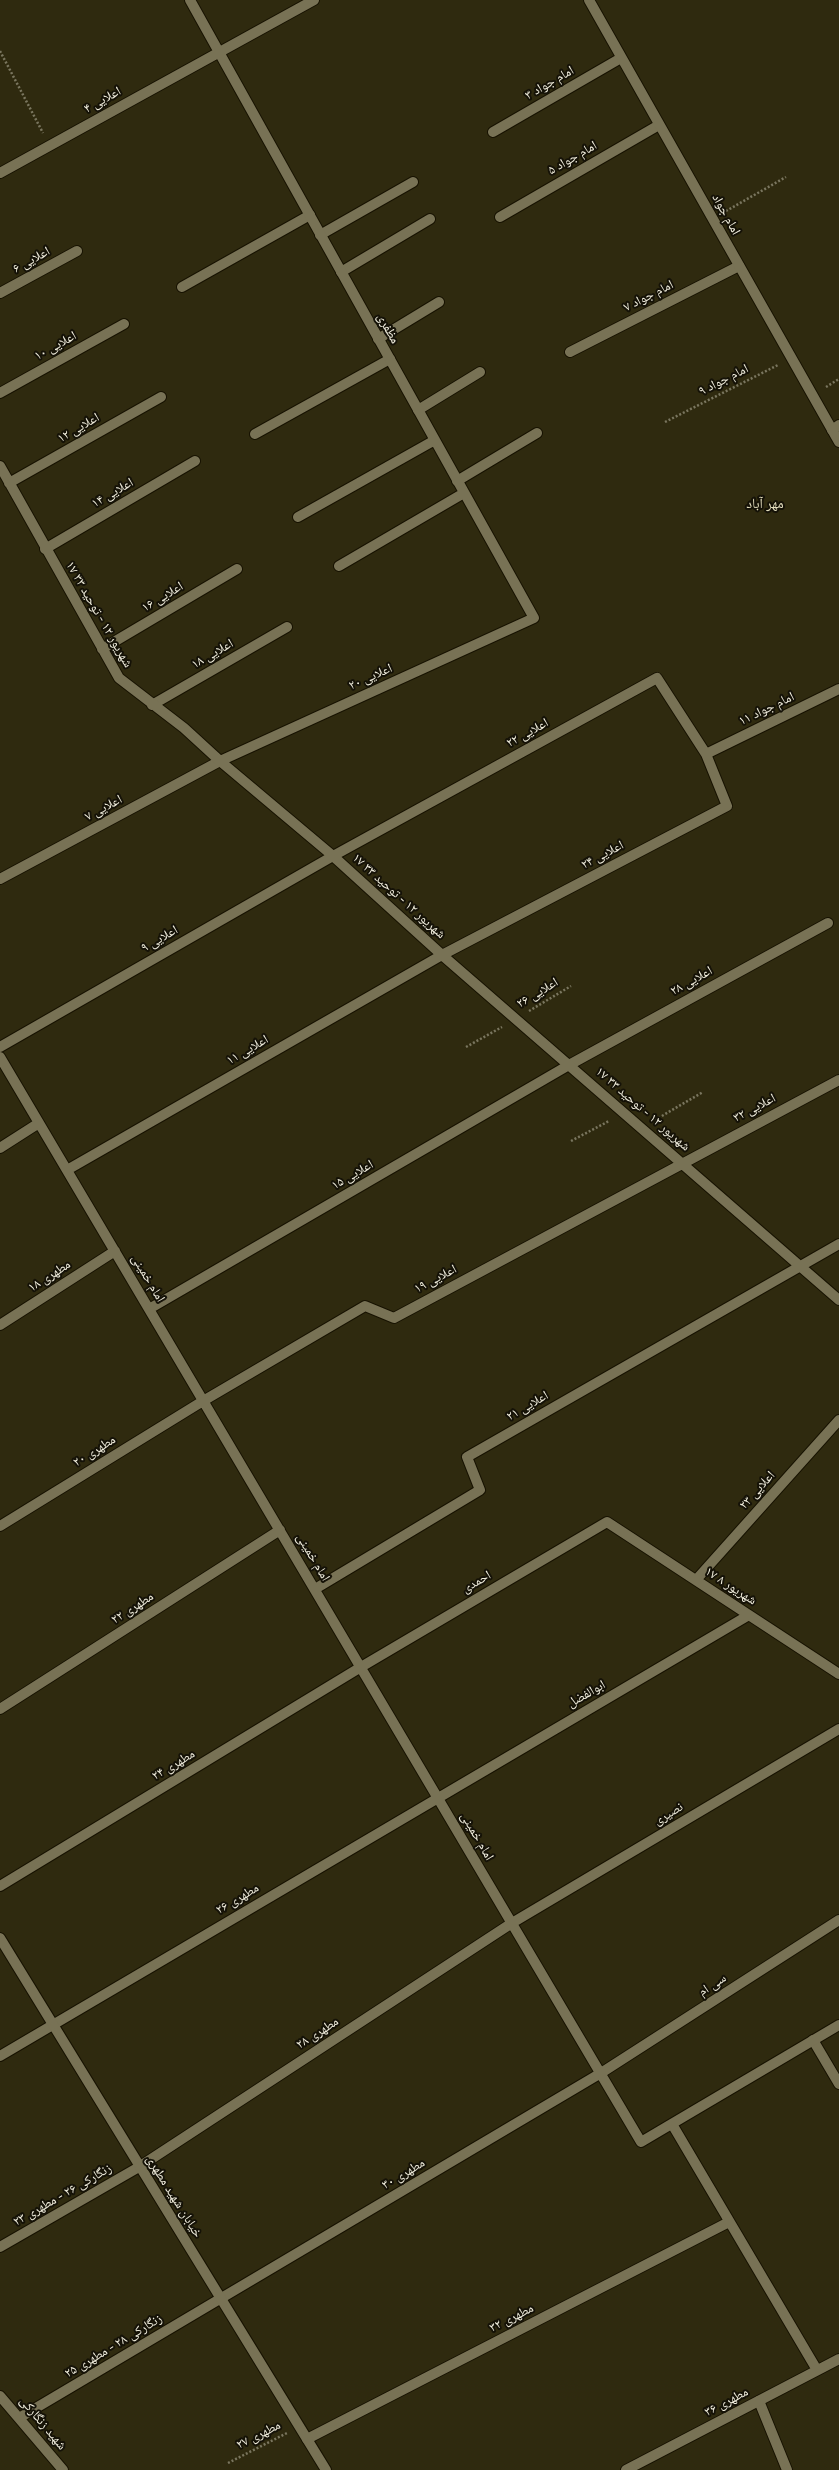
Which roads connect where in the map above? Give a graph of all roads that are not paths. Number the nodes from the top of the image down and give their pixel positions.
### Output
1 (190, 0) edge
2 (314, 0) edge
3 (588, 0) edge
4 (218, 52) junction
5 (621, 58) junction
6 (659, 125) junction
7 (493, 132) dead end
8 (0, 173) edge
9 (412, 182) dead end
10 (310, 215) junction
11 (500, 217) dead end
12 (430, 219) dead end
13 (320, 235) junction
14 (76, 251) dead end
15 (739, 266) junction
16 (341, 272) junction
17 (182, 287) dead end
18 (0, 293) edge
19 (439, 302) dead end
20 (124, 324) dead end
21 (378, 339) junction
22 (570, 352) dead end
23 (390, 360) junction
24 (480, 372) dead end
25 (0, 393) edge
26 (161, 397) dead end
27 (418, 410) junction
28 (835, 427) edge
29 (537, 433) dead end
30 (255, 434) dead end
31 (434, 440) junction
32 (839, 442) edge
33 (195, 461) dead end
34 (0, 466) edge
35 (457, 481) junction
36 (9, 483) junction
37 (464, 493) junction
38 (298, 517) dead end
39 (45, 549) junction
40 (339, 566) dead end
41 (237, 569) dead end
42 (534, 618) joint
43 (287, 627) dead end
44 (102, 649) junction
45 (839, 689) edge
46 (152, 705) junction
47 (706, 754) junction
48 (220, 761) junction
49 (333, 856) junction
50 (0, 879) edge
51 (828, 923) dead end
52 (442, 955) junction
53 (0, 1047) edge
54 (0, 1057) edge
55 (569, 1064) junction
56 (839, 1080) edge
57 (39, 1123) junction
58 (0, 1148) edge
59 (682, 1162) junction
60 (67, 1170) junction
61 (839, 1244) edge
62 (115, 1251) junction
63 (801, 1266) junction
64 (839, 1300) edge
65 (149, 1309) junction
66 (0, 1325) edge
67 (203, 1401) junction
68 (839, 1420) edge
69 (607, 1522) joint
70 (0, 1526) edge
71 (280, 1530) junction
72 (696, 1580) junction
73 (315, 1589) junction
74 (749, 1615) junction
75 (361, 1667) junction
76 (839, 1674) edge
77 (0, 1709) edge
78 (839, 1729) edge
79 (437, 1797) junction
80 (0, 1886) edge
81 (839, 1920) edge
82 (512, 1924) junction
83 (0, 1938) edge
84 (52, 2025) junction
85 (839, 2025) edge
86 (813, 2040) junction
87 (0, 2056) edge
88 (600, 2073) junction
89 (839, 2084) edge
90 (672, 2124) junction
91 (139, 2167) junction
92 (729, 2222) junction
93 (0, 2247) edge
94 (221, 2299) junction
95 (839, 2359) edge
96 (817, 2370) junction
97 (0, 2396) edge
98 (759, 2401) junction
99 (19, 2418) junction
100 (307, 2439) junction
101 (63, 2470) edge
102 (326, 2470) edge
103 (626, 2470) edge
104 (787, 2470) edge

1 - 4 street, مظفری
2 - 4 street, اعلایی ۴
3 - 5 street, امام جواد
4 - 8 street, اعلایی ۴
4 - 10 street, مظفری
5 - 6 street, امام جواد
5 - 7 street, امام جواد ۳
6 - 11 street, امام جواد ۵
6 - 15 street, امام جواد
9 - 13 street
10 - 13 street, مظفری
10 - 17 street
12 - 16 street
13 - 16 street, مظفری
14 - 18 street, اعلایی ۶
15 - 22 street, امام جواد ۷
15 - 28 street, امام جواد
16 - 21 street, مظفری
19 - 21 street
20 - 25 street, اعلایی ۱۰
21 - 23 street, مظفری
23 - 27 street, مظفری
23 - 30 street
24 - 27 street
26 - 36 street, اعلایی ۱۲
27 - 31 street, مظفری
28 - 32 street, امام جواد
29 - 35 street
31 - 35 street, مظفری
31 - 38 street
33 - 39 street, اعلایی ۱۴
34 - 36 street, ۱۷ شهریور ۱۲ - توحید ۳۳
35 - 37 street, مظفری
36 - 39 street, ۱۷ شهریور ۱۲ - توحید ۳۳
37 - 40 street
37 - 42 street, مظفری
39 - 44 street, ۱۷ شهریور ۱۲ - توحید ۳۳
41 - 44 street, اعلایی ۱۶
42 - 48 street, اعلایی ۲۰
43 - 46 street, اعلایی ۱۸
44 - 46 street, ۱۷ شهریور ۱۲ - توحید ۳۳
45 - 47 street, امام جواد ۱۱
46 - 48 street, ۱۷ شهریور ۱۲ - توحید ۳۳
47 - 49 street, اعلایی ۲۲
47 - 52 street, اعلایی ۲۴
48 - 49 street, ۱۷ شهریور ۱۲ - توحید ۳۳
48 - 50 street, اعلایی ۷
49 - 52 street, ۱۷ شهریور ۱۲ - توحید ۳۳
49 - 53 street, اعلایی ۹
51 - 55 street, اعلایی ۲۸
52 - 55 street, ۱۷ شهریور ۱۲ - توحید ۳۳
52 - 60 street, اعلایی ۱۱
54 - 57 street, امام خمینی
55 - 59 street, ۱۷ شهریور ۱۲ - توحید ۳۳
55 - 65 street, اعلایی ۱۵
56 - 59 street, اعلایی ۳۲
57 - 58 street
57 - 60 street, امام خمینی
59 - 63 street, ۱۷ شهریور ۱۲ - توحید ۳۳
59 - 67 street, اعلایی ۱۹
60 - 62 street, امام خمینی
61 - 63 street
62 - 65 street, امام خمینی
62 - 66 street, مطهری ۱۸
63 - 64 street, ۱۷ شهریور ۱۲ - توحید ۳۳
63 - 73 street, اعلایی ۲۱
65 - 67 street, امام خمینی
67 - 70 street, مطهری ۲۰
67 - 71 street, امام خمینی
68 - 72 street, اعلایی ۲۳
69 - 72 street, ۱۷ شهریور ۸
69 - 75 street, احمدی
71 - 73 street, امام خمینی
71 - 77 street, مطهری ۲۲
72 - 74 street, ۱۷ شهریور ۸
73 - 75 street, امام خمینی
74 - 76 street, ۱۷ شهریور ۸
74 - 79 street, ابوالفضل
75 - 79 street, امام خمینی
75 - 80 street, مطهری ۲۴
78 - 82 street, نصیری
79 - 82 street, امام خمینی
79 - 84 street, مطهری ۲۶
81 - 88 street, سی ام
82 - 88 street, امام خمینی
82 - 91 street, مطهری ۲۸
83 - 84 street, خیابان شهید مطهری
84 - 87 street, مطهری ۲۶
84 - 91 street, خیابان شهید مطهری
85 - 86 street
86 - 89 street
86 - 90 street
88 - 90 street, امام خمینی
88 - 94 street, مطهری ۳۰
90 - 92 street
91 - 93 street, زنگارکی ۲۶ - مطهری ۲۳
91 - 94 street, خیابان شهید مطهری
92 - 96 street
92 - 100 street, مطهری ۳۲
94 - 99 street, زنگارکی ۲۸ - مطهری ۲۵
94 - 100 street, خیابان شهید مطهری
95 - 96 street, مطهری ۳۶
96 - 98 street, مطهری ۳۶
97 - 99 street, شهید زنگارکی
98 - 103 street, مطهری ۳۶
98 - 104 street
99 - 101 street, شهید زنگارکی
100 - 102 street, خیابان شهید مطهری

